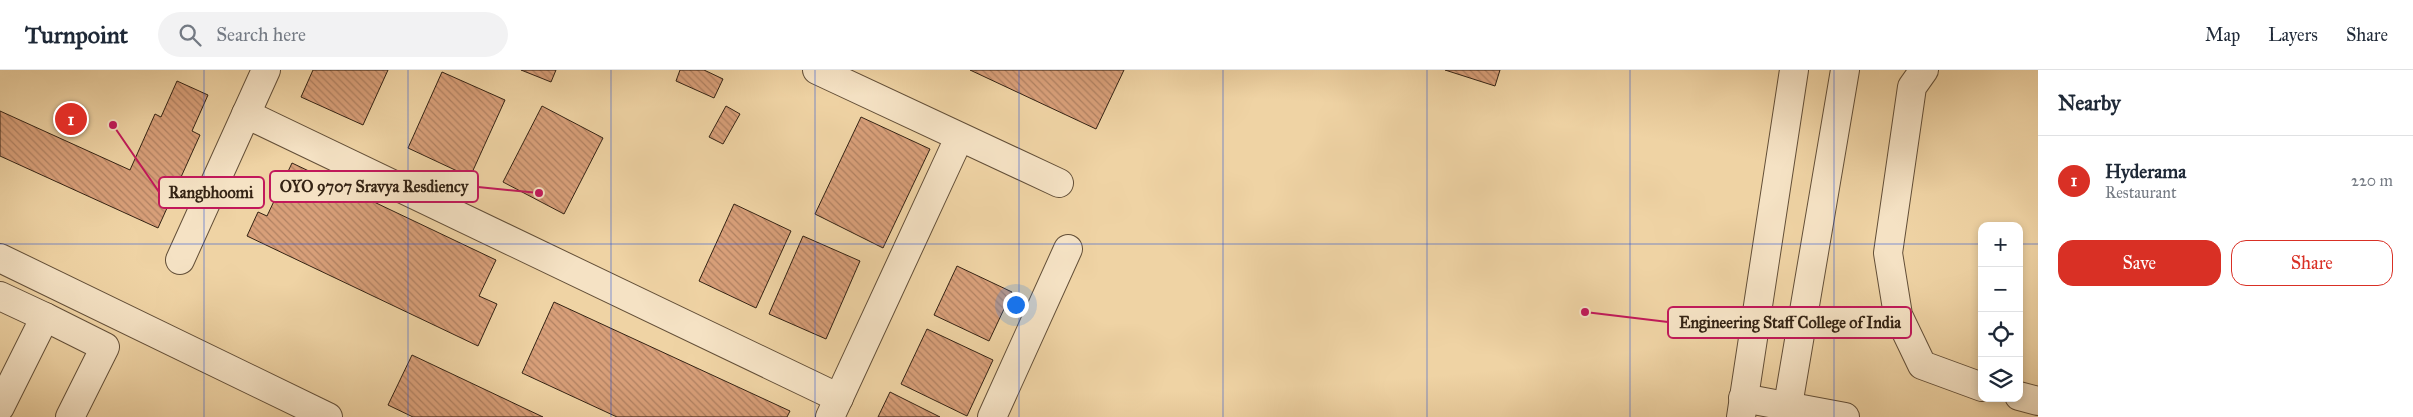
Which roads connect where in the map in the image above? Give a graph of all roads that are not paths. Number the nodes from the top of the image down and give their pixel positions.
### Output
1 (266, 70) edge
2 (817, 70) edge
3 (1794, 70) edge
4 (1845, 70) edge
5 (1924, 70) edge
6 (246, 114) junction
7 (959, 138) junction
8 (1059, 184) dead end
9 (1068, 248) dead end
10 (0, 258) edge
11 (180, 260) dead end
12 (0, 296) edge
13 (46, 317) junction
14 (1978, 386) edge
15 (2023, 397) edge
16 (2038, 401) edge
17 (0, 407) edge
18 (1742, 407) edge
19 (835, 408) edge
20 (1787, 412) edge
21 (317, 415) edge
22 (70, 417) edge
23 (992, 417) edge
24 (1845, 417) edge

1 - 6 street
2 - 7 street
3 - 18 street
4 - 20 street
5 - 14 street
6 - 11 street
6 - 19 street
7 - 8 street
7 - 19 street
9 - 23 street
10 - 21 street
12 - 13 street
13 - 17 street
13 - 22 street
15 - 16 street
18 - 20 street
20 - 24 street

